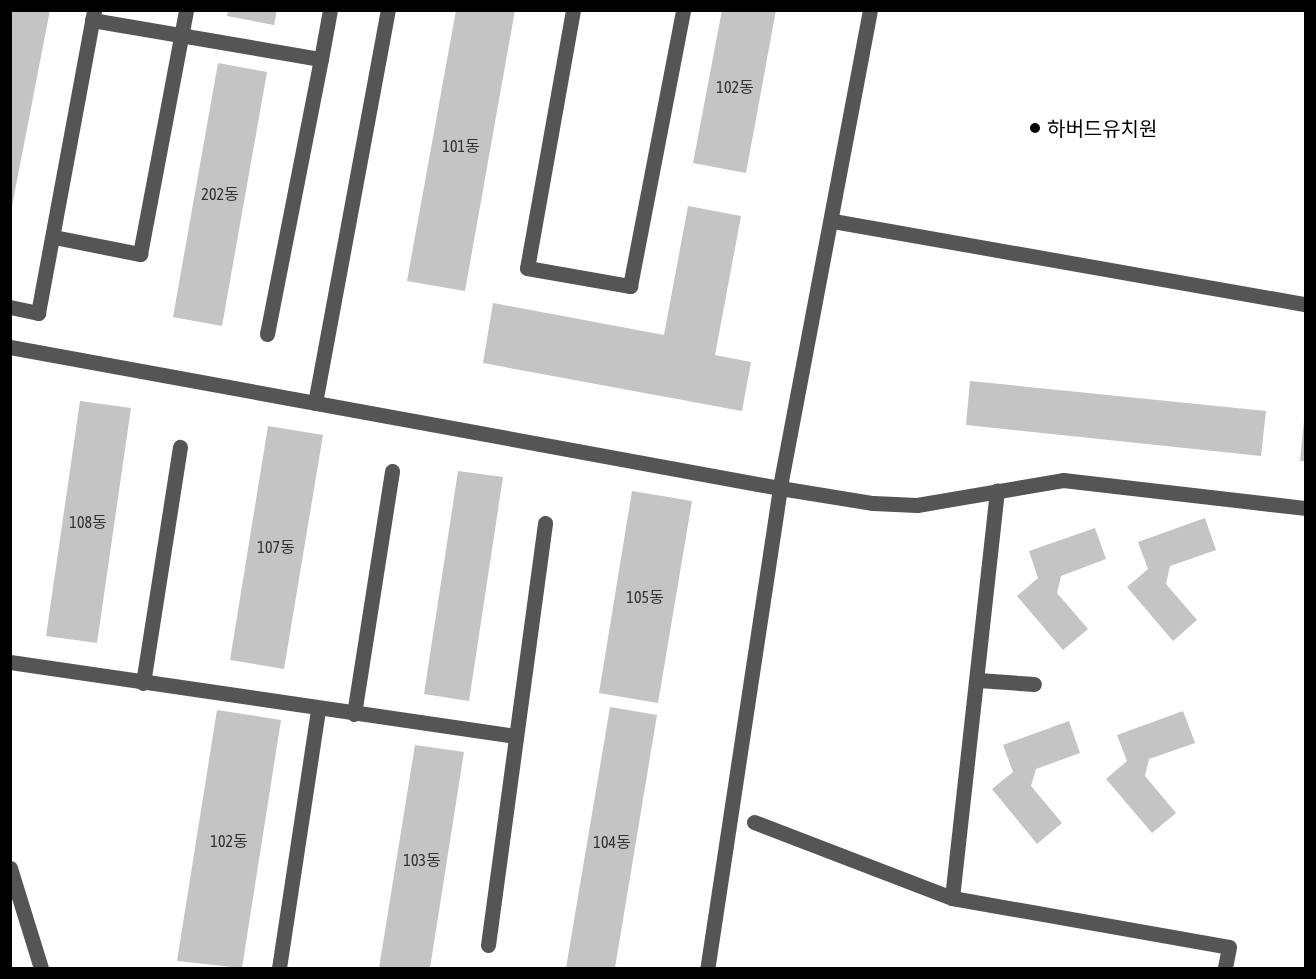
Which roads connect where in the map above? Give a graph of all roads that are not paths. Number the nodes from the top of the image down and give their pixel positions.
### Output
1 (186, 10) edge
2 (330, 10) edge
3 (388, 10) edge
4 (573, 10) edge
5 (683, 10) edge
6 (870, 10) edge
7 (93, 15) edge
8 (182, 35) junction
9 (321, 59) junction
10 (833, 221) junction
11 (54, 237) junction
12 (1305, 304) edge
13 (10, 307) edge
14 (267, 334) dead end
15 (10, 346) edge
16 (315, 403) junction
17 (180, 447) dead end
18 (392, 471) dead end
19 (780, 488) junction
20 (996, 490) junction
21 (1305, 508) edge
22 (545, 523) dead end
23 (10, 662) edge
24 (978, 680) junction
25 (143, 683) junction
26 (1034, 684) dead end
27 (318, 710) junction
28 (354, 714) junction
29 (516, 736) junction
30 (754, 822) dead end
31 (10, 868) edge
32 (952, 898) junction
33 (488, 945) dead end
34 (41, 969) edge
35 (279, 969) edge
36 (707, 969) edge
37 (1225, 969) edge

1 - 8 street
2 - 9 street
3 - 16 street
4 - 5 street
6 - 10 street
7 - 8 street
7 - 11 street
8 - 9 street
8 - 11 street
9 - 14 street
10 - 12 street
10 - 19 street
11 - 13 street
15 - 16 street
16 - 19 street
17 - 25 street
18 - 28 street
19 - 20 street
19 - 36 street
20 - 21 street
20 - 24 street
22 - 29 street
23 - 25 street
24 - 26 street
24 - 32 street
25 - 27 street
27 - 28 street
27 - 35 street
28 - 29 street
29 - 33 street
30 - 32 street
31 - 34 street
32 - 37 street

